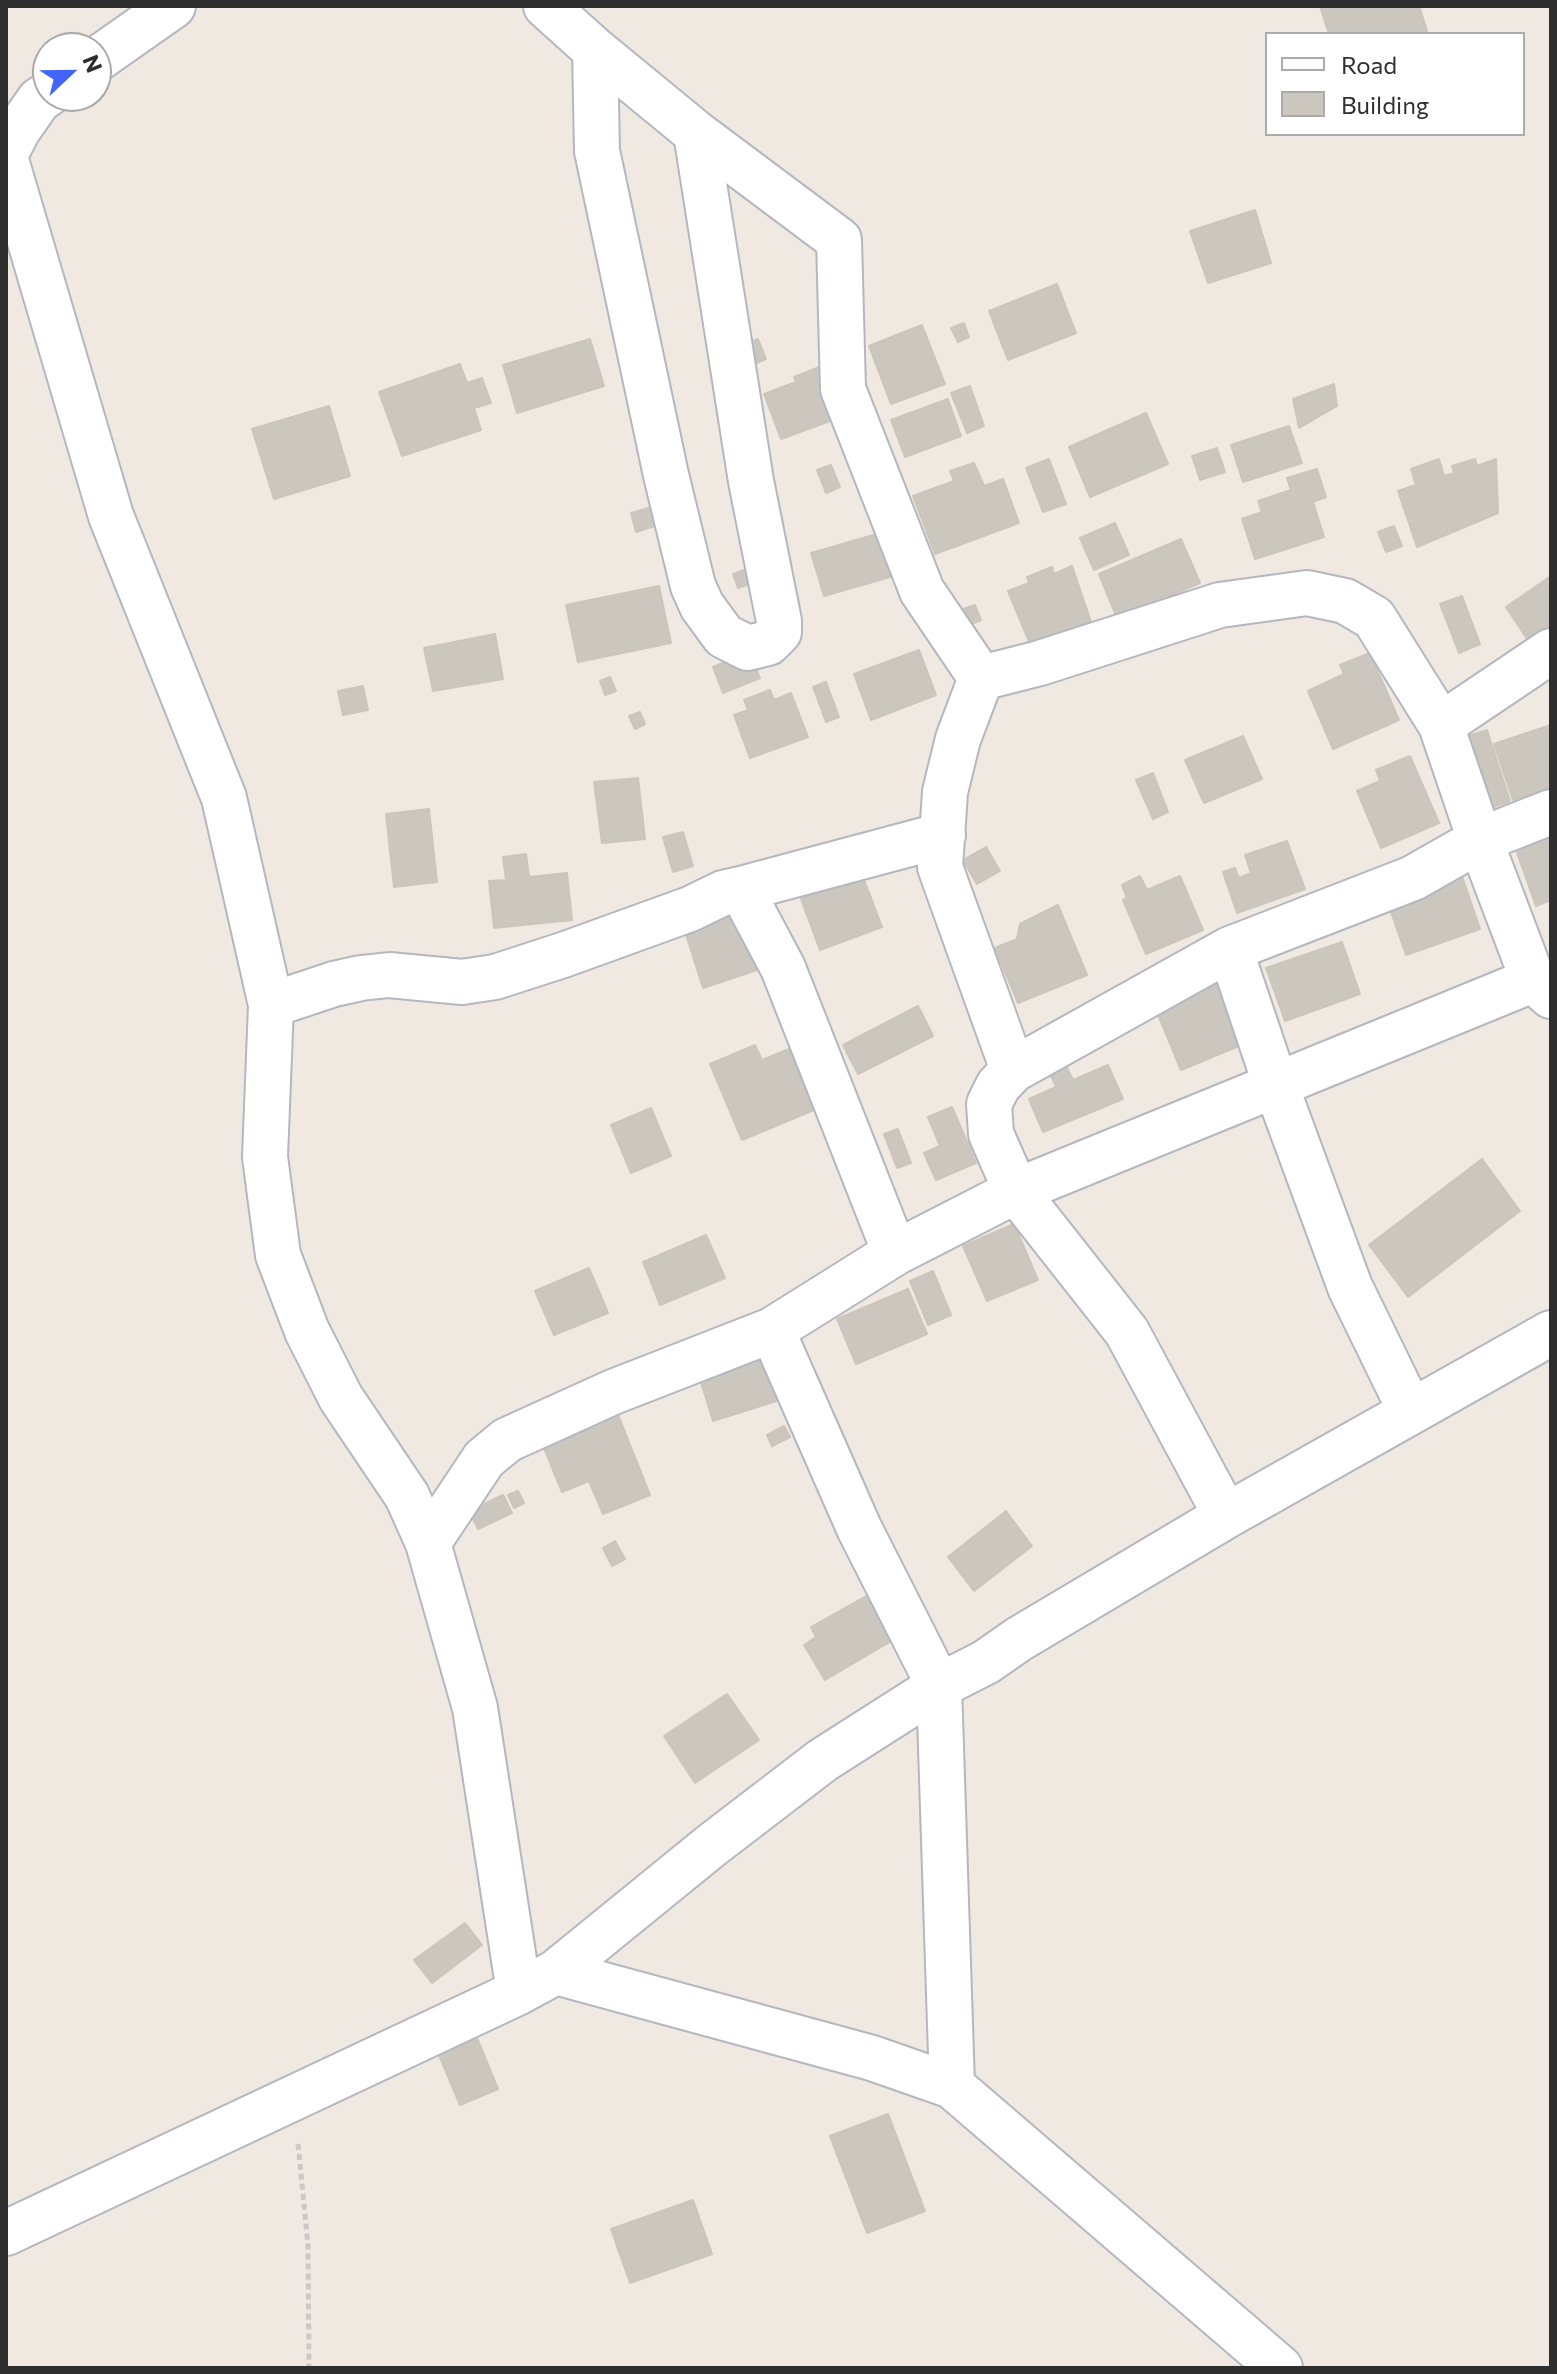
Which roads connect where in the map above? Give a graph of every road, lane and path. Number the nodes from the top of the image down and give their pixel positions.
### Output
1 (173, 6) edge
2 (546, 6) edge
3 (112, 49) edge
4 (595, 50) junction
5 (32, 110) edge
6 (696, 133) junction
7 (6, 153) edge
8 (6, 160) edge
9 (1551, 651) edge
10 (981, 678) junction
11 (1441, 725) junction
12 (1551, 812) edge
13 (943, 835) junction
14 (1480, 840) junction
15 (741, 889) junction
16 (1230, 949) junction
17 (1542, 988) edge
18 (271, 1005) junction
19 (1013, 1070) junction
20 (1276, 1086) junction
21 (1016, 1191) junction
22 (895, 1253) junction
23 (772, 1330) junction
24 (1551, 1333) edge
25 (1411, 1412) junction
26 (1226, 1516) junction
27 (428, 1543) junction
28 (939, 1686) junction
29 (538, 1982) junction
30 (952, 2086) junction
31 (293, 2100) junction
32 (6, 2233) edge
33 (309, 2368) edge
34 (1280, 2368) edge

1 - 3 lane
2 - 4 lane
4 - 6 lane
4 - 6 lane
5 - 7 lane
6 - 10 lane
8 - 18 lane
9 - 11 lane
10 - 11 lane
10 - 13 lane
11 - 14 lane
12 - 14 lane
13 - 15 lane
13 - 19 lane
14 - 16 lane
14 - 17 lane
15 - 18 lane
15 - 22 lane
16 - 19 lane
16 - 20 lane
17 - 20 lane
18 - 27 lane
19 - 21 lane
20 - 21 lane
20 - 25 lane
21 - 22 lane
21 - 26 lane
22 - 23 lane
23 - 27 lane
23 - 28 lane
24 - 25 lane
25 - 26 lane
26 - 28 lane
27 - 29 lane
28 - 29 lane
28 - 30 lane
29 - 30 lane
29 - 31 lane
30 - 34 lane
31 - 32 lane
31 - 33 path

